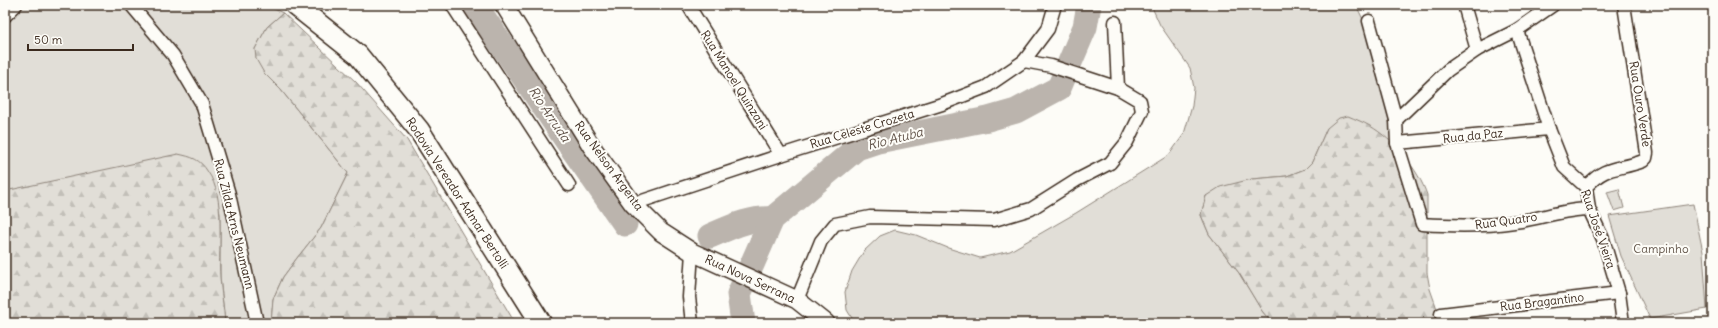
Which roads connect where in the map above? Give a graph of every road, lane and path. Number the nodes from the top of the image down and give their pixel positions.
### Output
1 (16, 5) edge
2 (131, 5) edge
3 (295, 5) edge
4 (316, 5) edge
5 (452, 5) edge
6 (504, 5) edge
7 (688, 5) edge
8 (1055, 5) edge
9 (1464, 5) edge
10 (1553, 5) edge
11 (1624, 5) edge
12 (5, 16) edge
13 (1369, 21) dead end
14 (1115, 22) dead end
15 (1517, 30) junction
16 (1477, 50) junction
17 (358, 55) junction
18 (1024, 61) junction
19 (1118, 88) junction
20 (1396, 120) junction
21 (1549, 128) junction
22 (1397, 143) junction
23 (781, 155) junction
24 (569, 184) dead end
25 (1586, 187) junction
26 (633, 204) junction
27 (1589, 209) junction
28 (692, 252) junction
29 (1618, 293) junction
30 (790, 296) junction
31 (1441, 314) dead end
32 (257, 323) edge
33 (541, 323) edge
34 (692, 323) edge
35 (826, 323) edge
36 (1623, 323) edge

1 - 12 street
2 - 32 street, Rua Zilda Arns Neumann
3 - 17 highway, Rodovia Vereador Admar Bertolli
4 - 17 highway
5 - 24 street
6 - 26 main road, Rua Nelson Argenta
7 - 23 street, Rua Manoel Quinzani
8 - 18 street, Rua Celeste Crozeta
9 - 16 street
10 - 15 street
11 - 25 street, Rua Ouro Verde
13 - 20 street
14 - 19 street
15 - 16 street
15 - 21 street, Rua José Vieira
16 - 20 street
17 - 33 highway, Rodovia Vereador Admar Bertolli
18 - 19 street
18 - 23 street, Rua Celeste Crozeta
19 - 30 street
20 - 22 street
21 - 22 street, Rua da Paz
21 - 25 street, Rua José Vieira
22 - 27 street, Rua Quatro
23 - 26 street, Rua Celeste Crozeta
25 - 27 street, Rua José Vieira
26 - 28 main road, Rua Nelson Argenta
27 - 29 street, Rua José Vieira
28 - 30 main road, Rua Nova Serrana
28 - 34 street
29 - 31 street, Rua Bragantino
29 - 36 street, Rua José Vieira
30 - 35 main road, Rua Nova Serrana

